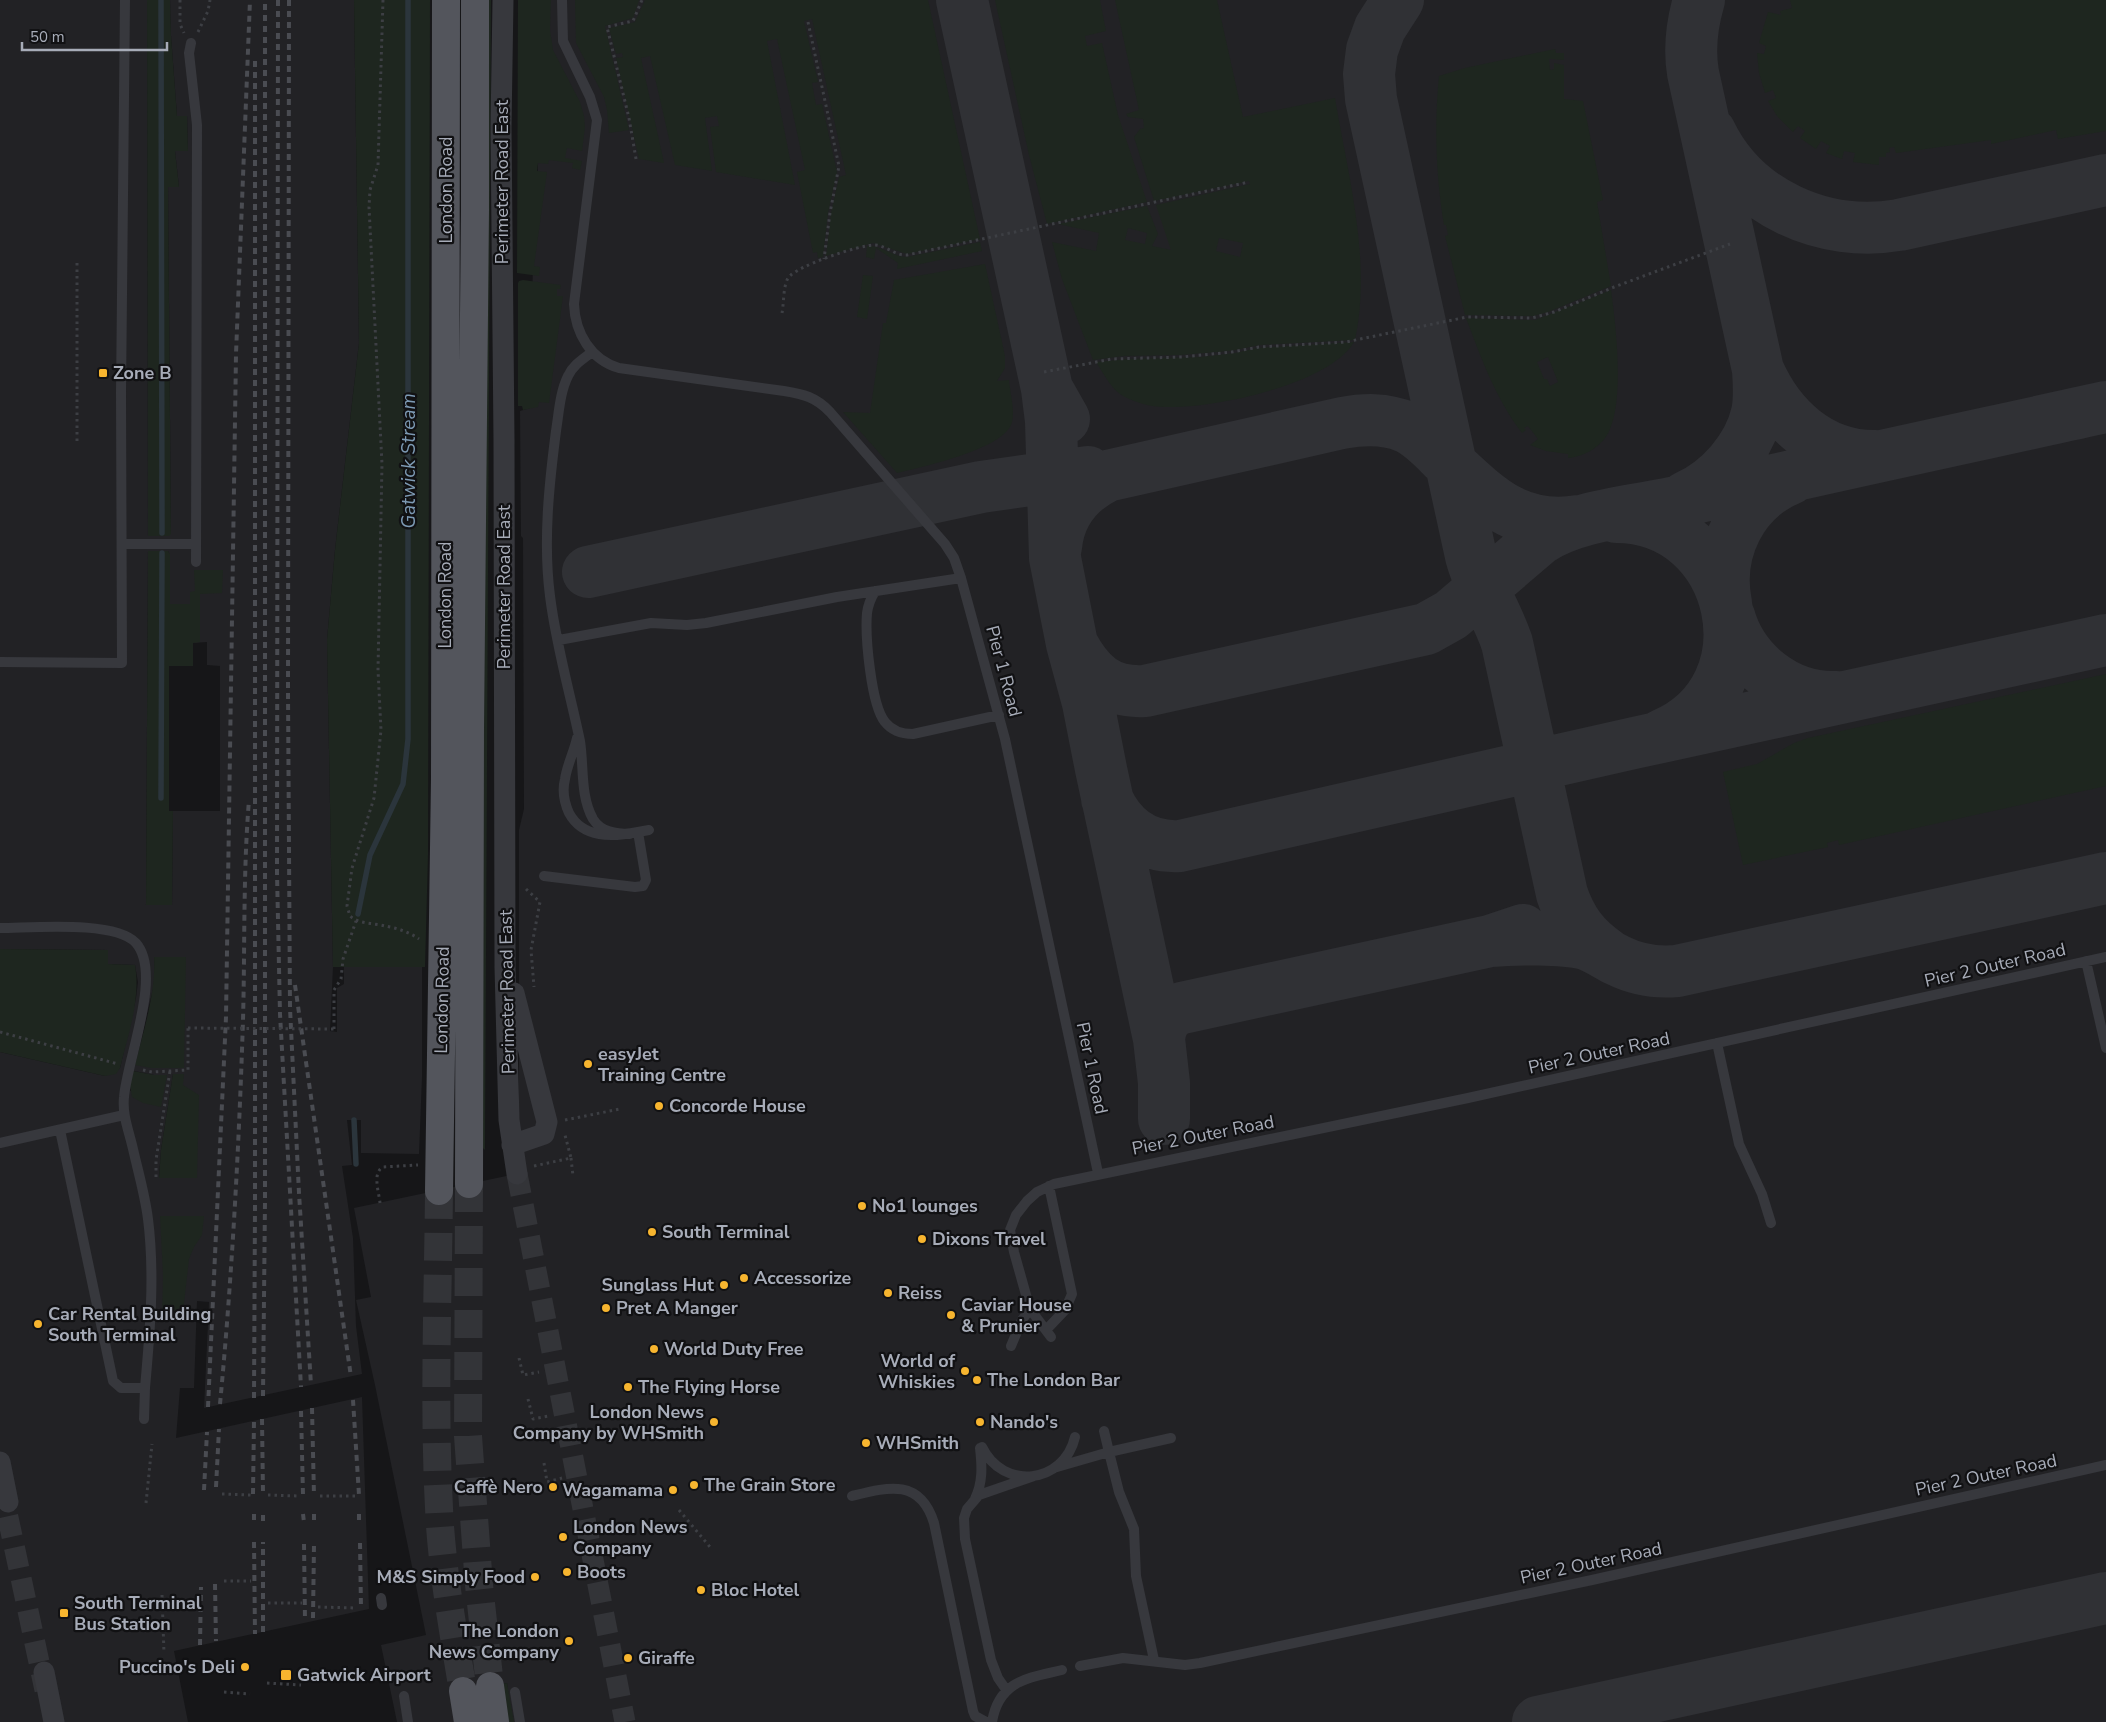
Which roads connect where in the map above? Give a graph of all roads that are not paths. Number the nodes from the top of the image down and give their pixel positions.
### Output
1 (125, 0) edge
2 (446, 0) edge
3 (475, 0) edge
4 (503, 0) edge
5 (562, 0) edge
6 (191, 43) road end
7 (592, 352) junction
8 (122, 544) junction
9 (196, 544) junction
10 (196, 562) dead end
11 (961, 578) junction
12 (874, 591) junction
13 (559, 640) junction
14 (0, 662) edge
15 (999, 715) junction
16 (578, 732) junction
17 (639, 832) junction
18 (544, 876) dead end
19 (0, 928) edge
20 (2106, 957) edge
21 (2086, 962) junction
22 (505, 967) junction
23 (1717, 1043) junction
24 (2106, 1048) edge
25 (124, 1115) junction
26 (60, 1130) junction
27 (0, 1143) edge
28 (512, 1145) junction
29 (1098, 1173) junction
30 (517, 1174) tunnel mouth
31 (469, 1184) tunnel mouth
32 (1049, 1186) junction
33 (439, 1191) tunnel mouth
34 (1770, 1223) dead end
35 (1030, 1309) junction
36 (1012, 1346) dead end
37 (145, 1388) junction
38 (144, 1419) dead end
39 (1104, 1431) dead end
40 (1075, 1437) dead end
41 (1171, 1438) dead end
42 (1109, 1452) junction
43 (0, 1462) edge
44 (2106, 1465) edge
45 (1057, 1467) junction
46 (1034, 1476) junction
47 (852, 1496) dead end
48 (974, 1500) junction
49 (8, 1502) dead end
50 (1154, 1660) junction
51 (1080, 1666) dead end
52 (1062, 1670) dead end
53 (44, 1672) tunnel mouth
54 (502, 1689) joint
55 (463, 1691) tunnel mouth
56 (1007, 1691) junction
57 (404, 1696) dead end
58 (54, 1722) edge
59 (408, 1722) edge
60 (468, 1722) edge
61 (495, 1722) edge
62 (520, 1722) edge
63 (986, 1722) edge
64 (992, 1722) edge

1 - 8 lane
2 - 33 main road, London Road
3 - 31 main road, London Road
4 - 22 street, Perimeter Road East
5 - 7 lane
6 - 9 lane
7 - 11 lane, Pier 1 Road
7 - 13 lane
8 - 9 lane
8 - 14 lane
9 - 10 lane
11 - 12 lane
11 - 15 lane, Pier 1 Road
12 - 13 lane
12 - 15 lane
13 - 16 lane
15 - 29 lane, Pier 1 Road
16 - 17 lane
16 - 17 lane
17 - 18 lane
19 - 25 lane
20 - 21 lane, Pier 2 Outer Road
21 - 23 lane, Pier 2 Outer Road
21 - 24 lane
22 - 28 street, Perimeter Road East
22 - 28 street
23 - 29 lane, Pier 2 Outer Road
23 - 34 lane
25 - 26 lane
25 - 37 lane
26 - 27 lane
26 - 37 lane
28 - 30 street, Perimeter Road East
29 - 32 lane, Pier 2 Outer Road
32 - 35 lane, Pier 2 Outer Road
32 - 35 lane
35 - 36 lane
37 - 38 lane
39 - 42 lane
40 - 45 lane
41 - 42 lane
42 - 45 lane
42 - 50 lane
43 - 49 street
44 - 50 lane, Pier 2 Outer Road
45 - 46 lane
46 - 48 lane
46 - 48 lane
47 - 63 lane
48 - 56 lane
50 - 51 lane, Pier 2 Outer Road
52 - 56 lane
53 - 58 street
54 - 61 main road
54 - 62 lane
55 - 60 main road
56 - 64 lane
57 - 59 lane

